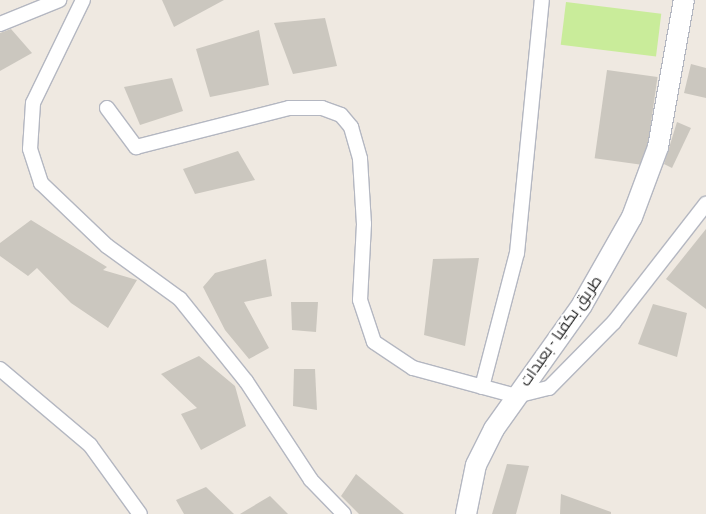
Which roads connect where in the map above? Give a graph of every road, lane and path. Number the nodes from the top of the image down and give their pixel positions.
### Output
1 (59, 0) edge
2 (83, 0) edge
3 (542, 0) edge
4 (684, 0) edge
5 (0, 24) edge
6 (107, 108) dead end
7 (706, 204) edge
8 (0, 369) edge
9 (482, 387) junction
10 (516, 396) junction
11 (140, 514) edge
12 (344, 514) edge
13 (466, 514) edge

1 - 5 street
2 - 12 street
3 - 9 street
4 - 10 main road, طريق بكفيا - بعبدات
6 - 9 street
7 - 10 street
8 - 11 street
9 - 10 street
10 - 13 main road, طريق بكفيا - بعبدات

